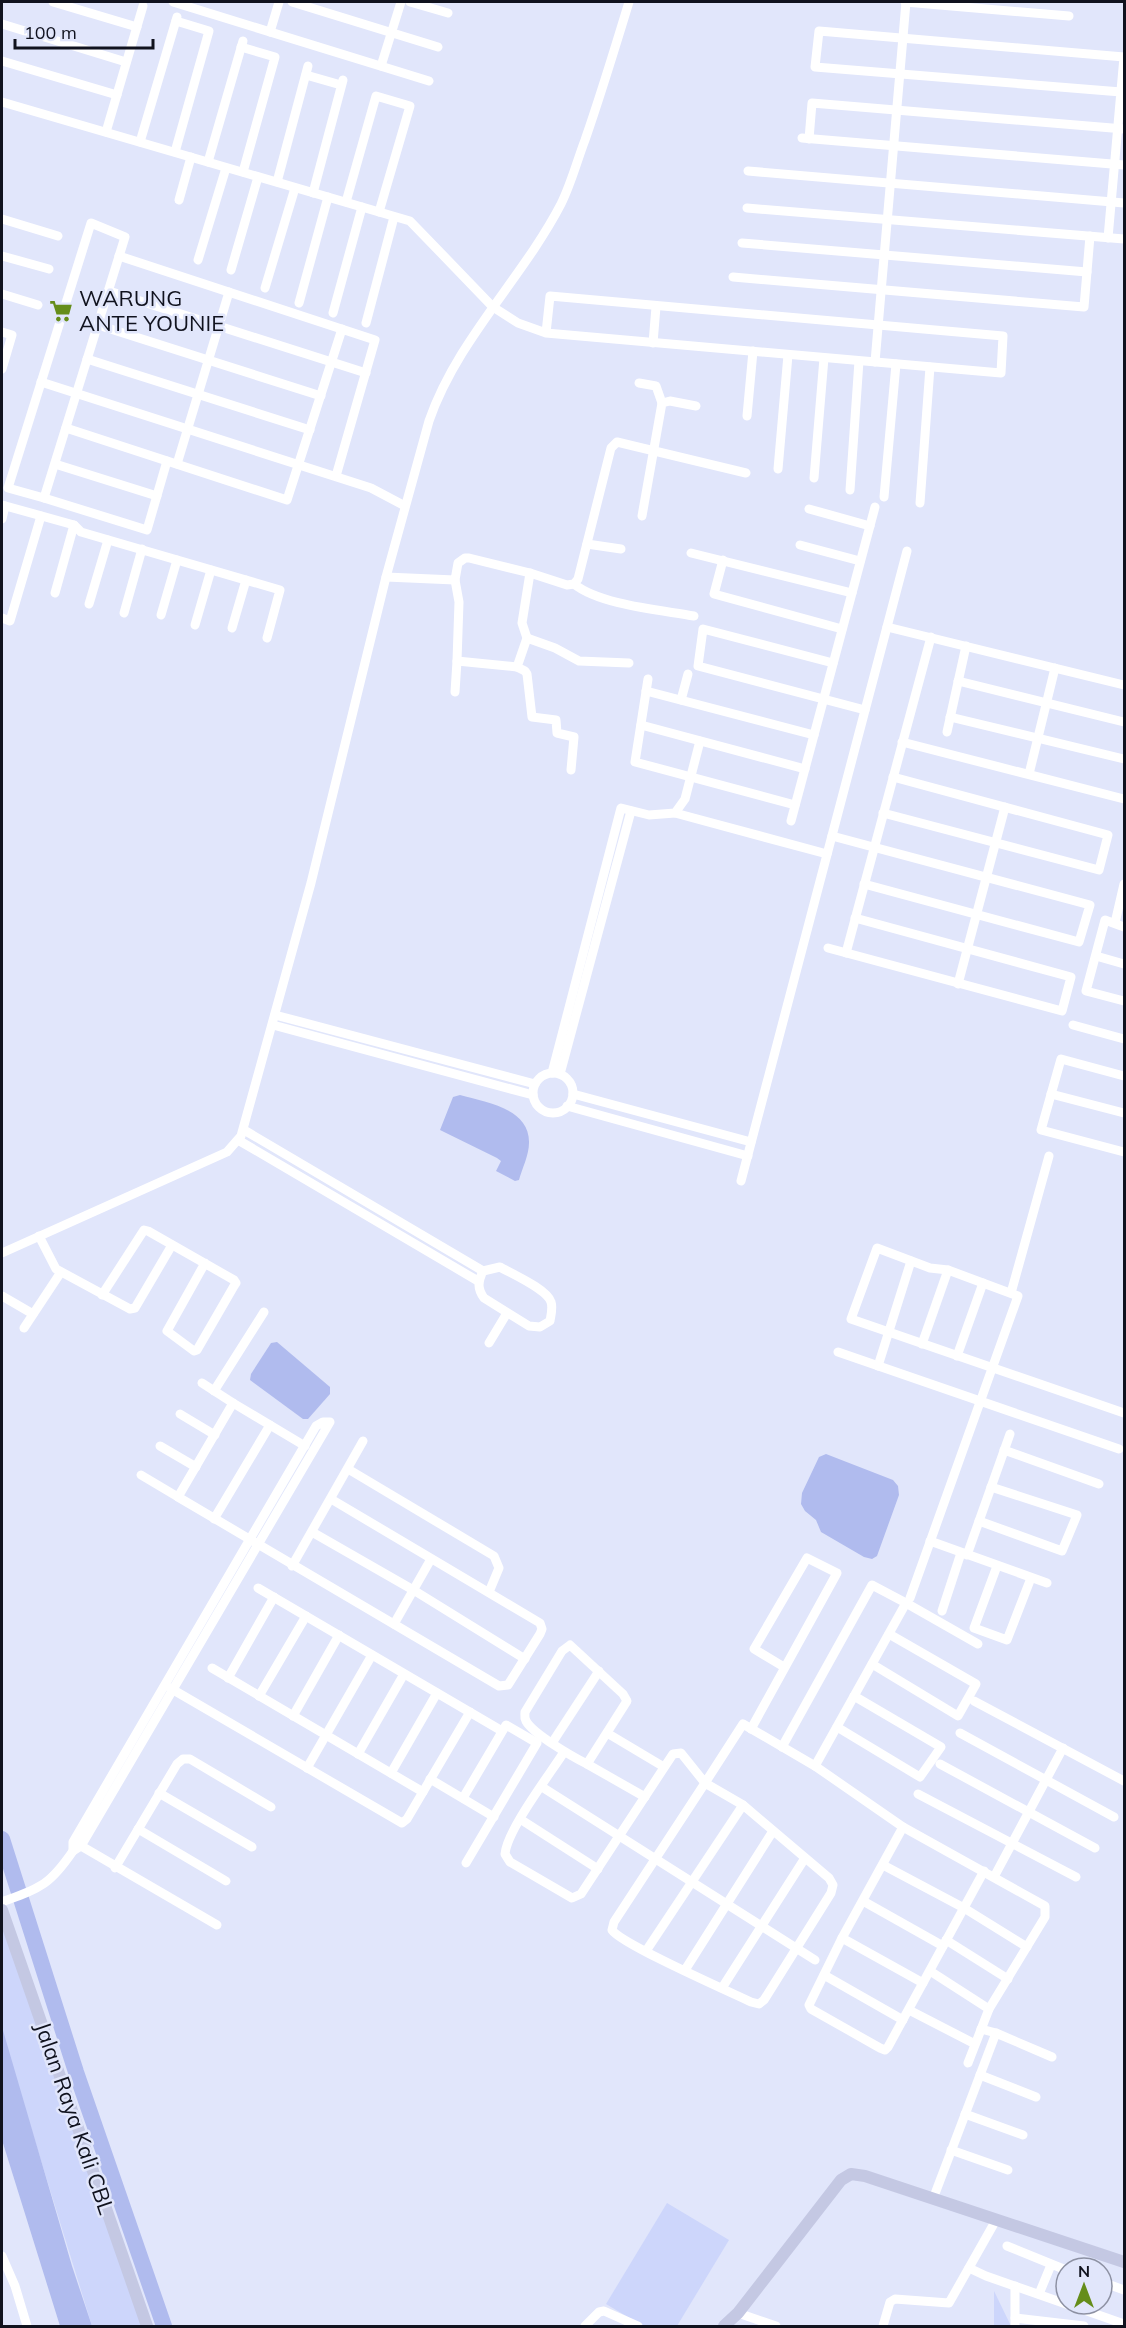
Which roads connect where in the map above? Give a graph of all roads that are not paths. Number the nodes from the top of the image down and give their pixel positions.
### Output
1 (53, 2) edge
2 (173, 2) edge
3 (279, 2) edge
4 (292, 2) edge
5 (401, 2) edge
6 (410, 2) edge
7 (629, 2) edge
8 (906, 2) edge
9 (143, 6) dead end
10 (448, 13) dead end
11 (1069, 16) dead end
12 (2, 24) edge
13 (137, 27) junction
14 (270, 32) junction
15 (391, 32) junction
16 (902, 38) junction
17 (438, 47) dead end
18 (2, 61) edge
19 (126, 62) junction
20 (381, 66) junction
21 (899, 74) junction
22 (429, 81) dead end
23 (1120, 92) junction
24 (117, 94) junction
25 (2, 102) edge
26 (896, 110) junction
27 (1121, 129) edge
28 (106, 132) junction
29 (141, 142) junction
30 (893, 146) junction
31 (175, 152) junction
32 (191, 157) junction
33 (208, 162) junction
34 (1114, 164) junction
35 (1125, 165) edge
36 (226, 168) junction
37 (748, 171) dead end
38 (243, 172) junction
39 (258, 177) junction
40 (277, 182) junction
41 (890, 183) junction
42 (295, 188) junction
43 (313, 193) junction
44 (328, 197) junction
45 (179, 200) dead end
46 (1111, 201) junction
47 (346, 202) junction
48 (1125, 202) edge
49 (362, 207) junction
50 (747, 207) dead end
51 (379, 212) junction
52 (394, 216) junction
53 (2, 219) edge
54 (887, 219) junction
55 (58, 236) dead end
56 (1090, 237) junction
57 (1108, 238) junction
58 (1125, 239) edge
59 (742, 243) dead end
60 (884, 255) junction
61 (2, 256) edge
62 (119, 256) junction
63 (198, 260) dead end
64 (49, 269) dead end
65 (231, 270) dead end
66 (1087, 272) junction
67 (734, 277) dead end
68 (265, 288) dead end
69 (881, 290) junction
70 (109, 291) junction
71 (230, 292) junction
72 (2, 294) edge
73 (299, 303) dead end
74 (38, 305) dead end
75 (493, 307) junction
76 (656, 307) junction
77 (333, 313) dead end
78 (366, 323) dead end
79 (98, 325) junction
80 (878, 325) junction
81 (220, 326) junction
82 (342, 329) junction
83 (2, 332) edge
84 (546, 333) junction
85 (653, 343) junction
86 (753, 351) junction
87 (788, 354) junction
88 (824, 358) junction
89 (87, 359) junction
90 (209, 360) junction
91 (859, 361) junction
92 (331, 362) junction
93 (874, 362) junction
94 (896, 364) junction
95 (930, 367) junction
96 (2, 369) edge
97 (366, 373) junction
98 (41, 382) junction
99 (639, 383) dead end
100 (76, 394) junction
101 (199, 395) junction
102 (321, 396) junction
103 (662, 403) junction
104 (696, 406) dead end
105 (747, 416) dead end
106 (66, 428) junction
107 (188, 429) junction
108 (310, 430) junction
109 (655, 449) junction
110 (167, 461) junction
111 (55, 464) junction
112 (177, 464) junction
113 (298, 465) junction
114 (778, 469) dead end
115 (746, 473) dead end
116 (336, 477) junction
117 (814, 478) dead end
118 (850, 490) dead end
119 (157, 496) junction
120 (884, 497) dead end
121 (44, 498) junction
122 (920, 503) dead end
123 (3, 505) edge
124 (405, 506) junction
125 (875, 507) dead end
126 (809, 509) dead end
127 (41, 516) junction
128 (642, 516) dead end
129 (2, 519) edge
130 (74, 525) junction
131 (870, 526) junction
132 (108, 540) junction
133 (587, 544) junction
134 (800, 544) dead end
135 (142, 549) junction
136 (621, 549) dead end
137 (907, 551) dead end
138 (691, 553) dead end
139 (177, 560) junction
140 (723, 560) junction
141 (860, 561) junction
142 (211, 570) junction
143 (530, 573) junction
144 (394, 578) junction
145 (246, 580) junction
146 (455, 580) junction
147 (574, 584) junction
148 (55, 593) dead end
149 (852, 593) junction
150 (89, 604) dead end
151 (124, 613) dead end
152 (161, 615) dead end
153 (694, 616) dead end
154 (2, 618) edge
155 (195, 625) dead end
156 (887, 627) junction
157 (232, 628) dead end
158 (842, 629) junction
159 (931, 637) junction
160 (267, 638) dead end
161 (527, 638) junction
162 (966, 646) junction
163 (457, 662) junction
164 (629, 663) dead end
165 (832, 663) junction
166 (517, 667) junction
167 (1055, 668) junction
168 (688, 674) dead end
169 (648, 679) dead end
170 (958, 681) junction
171 (1125, 685) edge
172 (646, 691) junction
173 (455, 692) dead end
174 (824, 699) junction
175 (681, 700) junction
176 (1046, 703) junction
177 (865, 710) junction
178 (950, 717) junction
179 (1125, 722) edge
180 (641, 725) junction
181 (947, 732) dead end
182 (814, 735) junction
183 (1038, 738) junction
184 (700, 741) junction
185 (902, 742) junction
186 (1125, 759) edge
187 (805, 769) junction
188 (572, 770) dead end
189 (1029, 774) junction
190 (691, 777) junction
191 (892, 777) junction
192 (1125, 799) edge
193 (795, 805) junction
194 (1005, 807) junction
195 (675, 813) junction
196 (883, 813) junction
197 (791, 821) dead end
198 (832, 836) junction
199 (996, 843) junction
200 (874, 847) junction
201 (827, 854) junction
202 (987, 878) junction
203 (864, 884) junction
204 (1125, 884) edge
205 (977, 914) junction
206 (855, 918) junction
207 (1121, 924) edge
208 (828, 948) dead end
209 (968, 949) junction
210 (846, 953) junction
211 (1096, 956) junction
212 (1125, 964) edge
213 (958, 984) junction
214 (1125, 1001) edge
215 (274, 1020) junction
216 (1073, 1025) dead end
217 (1125, 1039) edge
218 (556, 1074) junction
219 (1125, 1076) edge
220 (535, 1084) junction
221 (573, 1094) junction
222 (1051, 1094) junction
223 (533, 1095) junction
224 (567, 1106) junction
225 (1125, 1113) edge
226 (244, 1130) junction
227 (238, 1140) junction
228 (751, 1142) junction
229 (1125, 1152) edge
230 (748, 1156) junction
231 (1049, 1156) dead end
232 (741, 1181) dead end
233 (371, 1204) junction
234 (365, 1215) junction
235 (39, 1236) junction
236 (172, 1245) junction
237 (2, 1253) edge
238 (911, 1261) junction
239 (205, 1263) junction
240 (483, 1270) junction
241 (948, 1270) junction
242 (61, 1272) junction
243 (478, 1281) junction
244 (982, 1283) junction
245 (1011, 1293) junction
246 (102, 1295) junction
247 (2, 1296) edge
248 (264, 1311) dead end
249 (507, 1313) junction
250 (33, 1314) junction
251 (24, 1328) dead end
252 (889, 1332) junction
253 (489, 1343) dead end
254 (922, 1344) junction
255 (838, 1352) dead end
256 (957, 1356) junction
257 (878, 1366) junction
258 (992, 1368) junction
259 (202, 1383) dead end
260 (214, 1391) junction
261 (980, 1401) junction
262 (233, 1403) junction
263 (1125, 1413) edge
264 (180, 1414) dead end
265 (270, 1425) junction
266 (1010, 1434) dead end
267 (215, 1435) junction
268 (363, 1442) dead end
269 (160, 1446) dead end
270 (305, 1446) junction
271 (1119, 1449) dead end
272 (1004, 1450) junction
273 (196, 1467) junction
274 (348, 1469) junction
275 (141, 1475) dead end
276 (1099, 1484) dead end
277 (991, 1487) junction
278 (178, 1497) junction
279 (331, 1499) junction
280 (214, 1519) junction
281 (979, 1521) junction
282 (312, 1532) junction
283 (930, 1542) junction
284 (253, 1543) junction
285 (964, 1554) junction
286 (432, 1559) junction
287 (292, 1566) junction
288 (997, 1566) junction
289 (1031, 1578) junction
290 (1047, 1583) dead end
291 (258, 1588) dead end
292 (415, 1591) junction
293 (489, 1592) junction
294 (274, 1597) junction
295 (908, 1601) junction
296 (942, 1611) dead end
297 (306, 1616) junction
298 (394, 1624) junction
299 (889, 1634) junction
300 (339, 1635) junction
301 (978, 1644) dead end
302 (372, 1655) junction
303 (525, 1659) junction
304 (872, 1664) junction
305 (784, 1666) junction
306 (212, 1668) dead end
307 (599, 1671) junction
308 (404, 1674) junction
309 (228, 1678) junction
310 (169, 1688) junction
311 (436, 1693) junction
312 (259, 1696) junction
313 (854, 1696) junction
314 (974, 1701) dead end
315 (470, 1712) junction
316 (293, 1716) junction
317 (837, 1727) junction
318 (751, 1729) junction
319 (502, 1731) junction
320 (607, 1732) junction
321 (960, 1733) dead end
322 (326, 1735) junction
323 (552, 1743) junction
324 (782, 1747) junction
325 (1062, 1748) junction
326 (564, 1752) junction
327 (358, 1754) junction
328 (586, 1764) junction
329 (940, 1764) dead end
330 (815, 1766) junction
331 (664, 1767) junction
332 (306, 1768) junction
333 (391, 1773) junction
334 (430, 1779) junction
335 (1045, 1780) junction
336 (1125, 1781) edge
337 (705, 1783) junction
338 (542, 1787) junction
339 (423, 1792) junction
340 (159, 1793) junction
341 (918, 1794) dead end
342 (645, 1797) junction
343 (463, 1798) junction
344 (743, 1804) junction
345 (271, 1807) dead end
346 (1029, 1812) junction
347 (494, 1816) junction
348 (1114, 1817) dead end
349 (520, 1820) junction
350 (903, 1827) junction
351 (138, 1829) junction
352 (773, 1831) junction
353 (620, 1836) junction
354 (1012, 1843) junction
355 (76, 1846) junction
356 (252, 1847) dead end
357 (1095, 1848) dead end
358 (805, 1858) junction
359 (655, 1859) junction
360 (466, 1863) dead end
361 (883, 1865) junction
362 (115, 1868) junction
363 (598, 1869) junction
364 (984, 1871) junction
365 (994, 1877) junction
366 (1076, 1877) dead end
367 (226, 1881) dead end
368 (692, 1882) junction
369 (863, 1901) junction
370 (2, 1902) edge
371 (727, 1904) junction
372 (964, 1908) junction
373 (2, 1910) edge
374 (217, 1925) dead end
375 (761, 1926) junction
376 (842, 1938) junction
377 (945, 1943) junction
378 (1027, 1947) junction
379 (796, 1948) junction
380 (646, 1951) junction
381 (814, 1960) dead end
382 (685, 1970) junction
383 (930, 1971) junction
384 (824, 1975) junction
385 (1008, 1978) junction
386 (923, 1983) junction
387 (722, 1988) junction
388 (989, 2009) junction
389 (909, 2010) junction
390 (903, 2020) junction
391 (981, 2029) junction
392 (996, 2033) junction
393 (975, 2044) junction
394 (1052, 2057) dead end
395 (968, 2063) dead end
396 (980, 2075) junction
397 (1036, 2097) dead end
398 (965, 2114) junction
399 (1023, 2135) dead end
400 (951, 2150) junction
401 (1008, 2170) dead end
402 (933, 2199) junction
403 (996, 2220) junction
404 (1007, 2246) dead end
405 (2, 2256) edge
406 (1125, 2262) edge
407 (1051, 2265) junction
408 (1054, 2266) edge
409 (969, 2268) junction
410 (1015, 2286) junction
411 (1039, 2294) junction
412 (1054, 2299) edge
413 (738, 2313) junction
414 (1102, 2316) edge
415 (1015, 2322) edge
416 (1125, 2324) edge
417 (27, 2326) edge
418 (147, 2326) edge
419 (585, 2326) edge
420 (638, 2326) edge
421 (724, 2326) edge
422 (776, 2326) edge
423 (883, 2326) edge
424 (1084, 2326) edge

1 - 13 street
2 - 14 street
3 - 14 street
4 - 15 street
5 - 15 street
6 - 10 street
7 - 75 street
8 - 11 street
8 - 16 street
9 - 13 street
12 - 19 street
13 - 19 street
14 - 20 street
15 - 17 street
15 - 20 street
16 - 21 street
16 - 21 street
16 - 23 street
18 - 24 street
19 - 24 street
20 - 22 street
21 - 23 street
21 - 26 street
23 - 27 street
24 - 28 street
25 - 28 street
26 - 27 street
26 - 30 street
26 - 30 street
27 - 34 street
28 - 29 street
29 - 31 street
29 - 31 street
30 - 34 street
30 - 41 street
31 - 32 street
32 - 33 street
32 - 45 street
33 - 36 street
33 - 38 street
34 - 35 street
34 - 46 street
36 - 38 street
36 - 63 street
37 - 41 street
38 - 39 street
39 - 40 street
39 - 65 street
40 - 42 street
40 - 43 street
41 - 46 street
41 - 54 street
42 - 43 street
42 - 68 street
43 - 44 street
44 - 47 street
44 - 73 street
46 - 48 street
46 - 57 street
47 - 49 street
47 - 51 street
49 - 51 street
49 - 77 street
50 - 54 street
51 - 52 street
52 - 75 street
52 - 78 street
53 - 55 street
54 - 56 street
54 - 60 street
56 - 57 street
56 - 66 street
57 - 58 street
59 - 60 street
60 - 66 street
60 - 69 street
61 - 64 street
62 - 70 street
62 - 71 street
62 - 98 street
66 - 69 street
67 - 69 street
69 - 80 street
70 - 79 street
70 - 81 street
71 - 81 street
71 - 82 street
72 - 74 street
75 - 84 street
75 - 124 street
76 - 80 street
76 - 84 street
76 - 85 street
79 - 89 street
79 - 90 street
80 - 93 street
80 - 95 street
81 - 90 street
81 - 92 street
82 - 92 street
82 - 97 street
83 - 96 street
84 - 85 street
85 - 86 street
86 - 87 street
86 - 105 street
87 - 88 street
87 - 114 street
88 - 91 street
88 - 117 street
89 - 100 street
89 - 101 street
90 - 101 street
90 - 102 street
91 - 93 street
91 - 118 street
92 - 97 street
92 - 102 street
93 - 94 street
94 - 95 street
94 - 120 street
95 - 122 street
97 - 116 street
98 - 100 street
98 - 121 street
99 - 103 street
100 - 106 street
100 - 107 street
101 - 107 street
101 - 108 street
102 - 108 street
103 - 104 street
103 - 109 street
106 - 110 street
106 - 111 street
107 - 112 street
107 - 113 street
108 - 113 street
109 - 115 street
109 - 128 street
109 - 133 street
110 - 112 street
110 - 119 street
111 - 119 street
111 - 121 street
112 - 113 street
113 - 116 street
116 - 124 street
119 - 121 street
123 - 127 street
123 - 129 street
124 - 144 street
125 - 131 street
126 - 131 street
127 - 130 street
127 - 154 street
130 - 132 street
130 - 148 street
131 - 141 street
132 - 135 street
132 - 150 street
133 - 136 street
133 - 147 street
134 - 141 street
135 - 139 street
135 - 151 street
137 - 156 street
138 - 140 street
139 - 142 street
139 - 152 street
140 - 149 street
140 - 158 street
141 - 149 street
142 - 145 street
142 - 155 street
143 - 146 street
143 - 147 street
143 - 161 street
144 - 146 street
144 - 215 street
145 - 157 street
145 - 160 street
146 - 163 street
147 - 153 street
149 - 158 street
156 - 159 street
156 - 177 street
158 - 165 street
159 - 162 street
159 - 185 street
161 - 164 street
161 - 166 street
162 - 167 street
162 - 170 street
163 - 166 street
163 - 173 street
165 - 174 street
165 - 174 street
166 - 188 street
167 - 171 street
167 - 176 street
168 - 175 street
169 - 172 street
170 - 176 street
170 - 178 street
172 - 175 street
172 - 180 street
174 - 177 street
174 - 182 street
175 - 182 street
176 - 179 street
176 - 183 street
177 - 198 street
178 - 181 street
178 - 183 street
180 - 184 street
180 - 190 street
182 - 187 street
183 - 186 street
183 - 189 street
184 - 187 street
184 - 190 street
185 - 189 street
185 - 191 street
187 - 193 street
189 - 192 street
190 - 193 street
190 - 195 street
191 - 194 street
191 - 196 street
193 - 197 street
194 - 199 street
194 - 199 street
195 - 201 street
195 - 218 street
196 - 199 street
196 - 200 street
198 - 200 street
198 - 201 street
199 - 202 street
200 - 202 street
200 - 203 street
201 - 228 street
202 - 205 street
202 - 205 street
203 - 205 street
203 - 206 street
204 - 207 street
205 - 209 street
206 - 209 street
206 - 210 street
207 - 211 street
208 - 210 street
209 - 213 street
209 - 213 street
210 - 213 street
211 - 212 street
211 - 214 street
215 - 220 street
215 - 223 street
215 - 226 street
216 - 217 street
218 - 220 street
218 - 221 street
219 - 222 street
220 - 223 street
221 - 224 street
221 - 228 street
222 - 225 street
222 - 229 street
223 - 224 street
224 - 230 street
226 - 227 street
226 - 233 street
227 - 234 street
227 - 235 street
228 - 230 street
230 - 232 street
231 - 245 street
233 - 234 street
233 - 240 street
234 - 243 street
235 - 237 street
235 - 242 street
236 - 239 street
236 - 246 street
236 - 246 street
238 - 241 street
238 - 252 street
238 - 252 street
239 - 239 street
240 - 243 street
240 - 249 street
241 - 244 street
241 - 254 street
242 - 246 street
242 - 250 street
243 - 249 street
244 - 245 street
244 - 256 street
245 - 258 street
247 - 250 street
248 - 260 street
249 - 253 street
250 - 251 street
252 - 254 street
252 - 257 street
254 - 256 street
255 - 257 street
256 - 258 street
257 - 261 street
258 - 261 street
258 - 263 street
259 - 260 street
260 - 262 street
261 - 271 street
261 - 283 street
262 - 265 street
262 - 267 street
264 - 267 street
265 - 270 street
265 - 280 street
266 - 272 street
267 - 273 street
268 - 274 street
269 - 273 street
270 - 284 street
270 - 284 street
272 - 276 street
272 - 277 street
273 - 278 street
274 - 279 street
274 - 293 street
275 - 278 street
277 - 281 street
277 - 281 street
278 - 280 street
279 - 282 street
279 - 286 street
280 - 284 street
281 - 285 street
282 - 287 street
282 - 292 street
283 - 285 street
283 - 295 street
284 - 287 street
284 - 310 street
285 - 288 street
285 - 296 street
286 - 292 street
286 - 293 street
287 - 298 street
288 - 289 street
288 - 289 street
289 - 290 street
291 - 294 street
292 - 298 street
292 - 303 street
293 - 303 street
294 - 297 street
294 - 309 street
295 - 299 street
295 - 301 street
295 - 324 street
297 - 300 street
297 - 312 street
298 - 303 street
299 - 304 street
299 - 304 street
300 - 302 street
300 - 316 street
302 - 308 street
302 - 322 street
304 - 313 street
305 - 305 street
305 - 318 street
306 - 309 street
307 - 320 street
307 - 323 street
307 - 323 street
308 - 311 street
308 - 327 street
309 - 312 street
310 - 332 street
310 - 355 street
311 - 315 street
311 - 333 street
312 - 316 street
313 - 317 street
313 - 317 street
314 - 325 street
315 - 319 street
315 - 334 street
316 - 322 street
317 - 330 street
318 - 324 street
318 - 337 street
319 - 343 street
319 - 347 street
320 - 328 street
320 - 331 street
321 - 335 street
322 - 327 street
322 - 332 street
323 - 326 street
324 - 330 street
325 - 335 street
325 - 336 street
326 - 328 street
326 - 338 street
327 - 333 street
328 - 342 street
329 - 346 street
330 - 350 street
331 - 337 street
331 - 342 street
332 - 339 street
333 - 339 street
334 - 339 street
334 - 343 street
335 - 346 street
335 - 348 street
337 - 344 street
337 - 359 street
338 - 349 street
338 - 353 street
340 - 345 street
340 - 351 street
340 - 356 street
341 - 354 street
342 - 353 street
343 - 347 street
344 - 352 street
344 - 368 street
346 - 354 street
346 - 357 street
347 - 360 street
349 - 363 street
349 - 363 street
350 - 361 street
350 - 364 street
351 - 362 street
351 - 367 street
352 - 358 street
352 - 371 street
353 - 359 street
353 - 363 street
354 - 365 street
354 - 366 street
355 - 362 street
355 - 370 street
358 - 375 street
358 - 379 street
359 - 368 street
359 - 380 street
361 - 369 street
361 - 372 street
362 - 374 street
364 - 365 street
364 - 372 street
365 - 378 street
368 - 371 street
368 - 380 street
369 - 376 street
369 - 377 street
371 - 375 street
371 - 382 street
372 - 377 street
372 - 378 street
373 - 418 street, Jalan Raya Kali CBL
375 - 379 street
375 - 387 street
376 - 384 street
376 - 386 street
377 - 383 street
377 - 385 street
378 - 385 street
379 - 381 street
379 - 387 street
380 - 382 street
382 - 387 street
383 - 386 street
383 - 388 street
384 - 390 street
384 - 390 street
385 - 388 street
386 - 389 street
388 - 391 street
389 - 390 street
389 - 393 street
391 - 392 street
391 - 393 street
392 - 394 street
392 - 396 street
393 - 395 street
396 - 397 street
396 - 398 street
398 - 399 street
398 - 400 street
400 - 401 street
400 - 402 street
402 - 403 street
402 - 413 street
403 - 406 street
403 - 409 street
404 - 407 street
405 - 417 street
407 - 408 street
407 - 411 street
409 - 410 street
409 - 423 street
410 - 411 street
410 - 415 street
411 - 412 street
413 - 421 street
413 - 422 street
414 - 416 street
415 - 424 street
419 - 420 street

